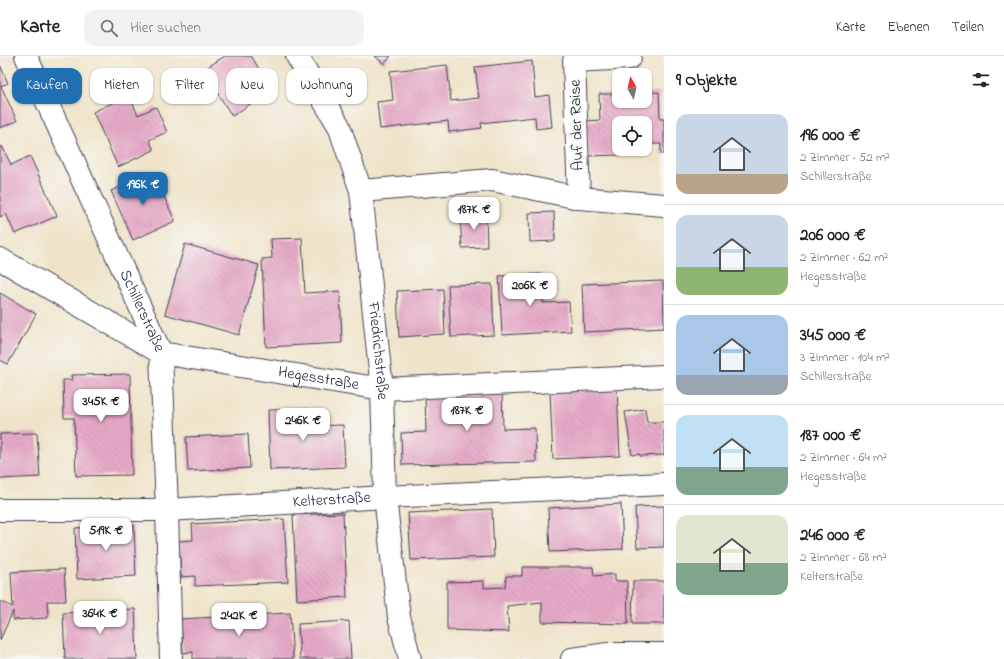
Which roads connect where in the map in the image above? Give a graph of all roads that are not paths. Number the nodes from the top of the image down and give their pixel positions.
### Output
1 (26, 56) edge
2 (297, 56) edge
3 (630, 56) edge
4 (361, 191) junction
5 (580, 198) junction
6 (664, 205) edge
7 (0, 259) edge
8 (162, 353) junction
9 (664, 376) edge
10 (382, 389) junction
11 (664, 484) edge
12 (385, 497) junction
13 (0, 510) edge
14 (167, 510) junction
15 (664, 654) edge
16 (171, 659) edge
17 (410, 659) edge
18 (572, 659) edge

1 - 8 street, Schillerstraße
2 - 4 street, Friedrichstraße
3 - 5 street, Auf der Raise
4 - 5 street
4 - 10 street, Friedrichstraße
5 - 6 street
7 - 8 street, Hegesstraße
8 - 10 street, Hegesstraße
8 - 14 street, Schillerstraße
9 - 10 street, Hegesstraße
10 - 12 street, Friedrichstraße
11 - 12 street, Kelterstraße
12 - 14 street, Kelterstraße
12 - 17 street, Friedrichstraße
13 - 14 street, Kelterstraße
14 - 16 street, Schillerstraße
15 - 18 street

